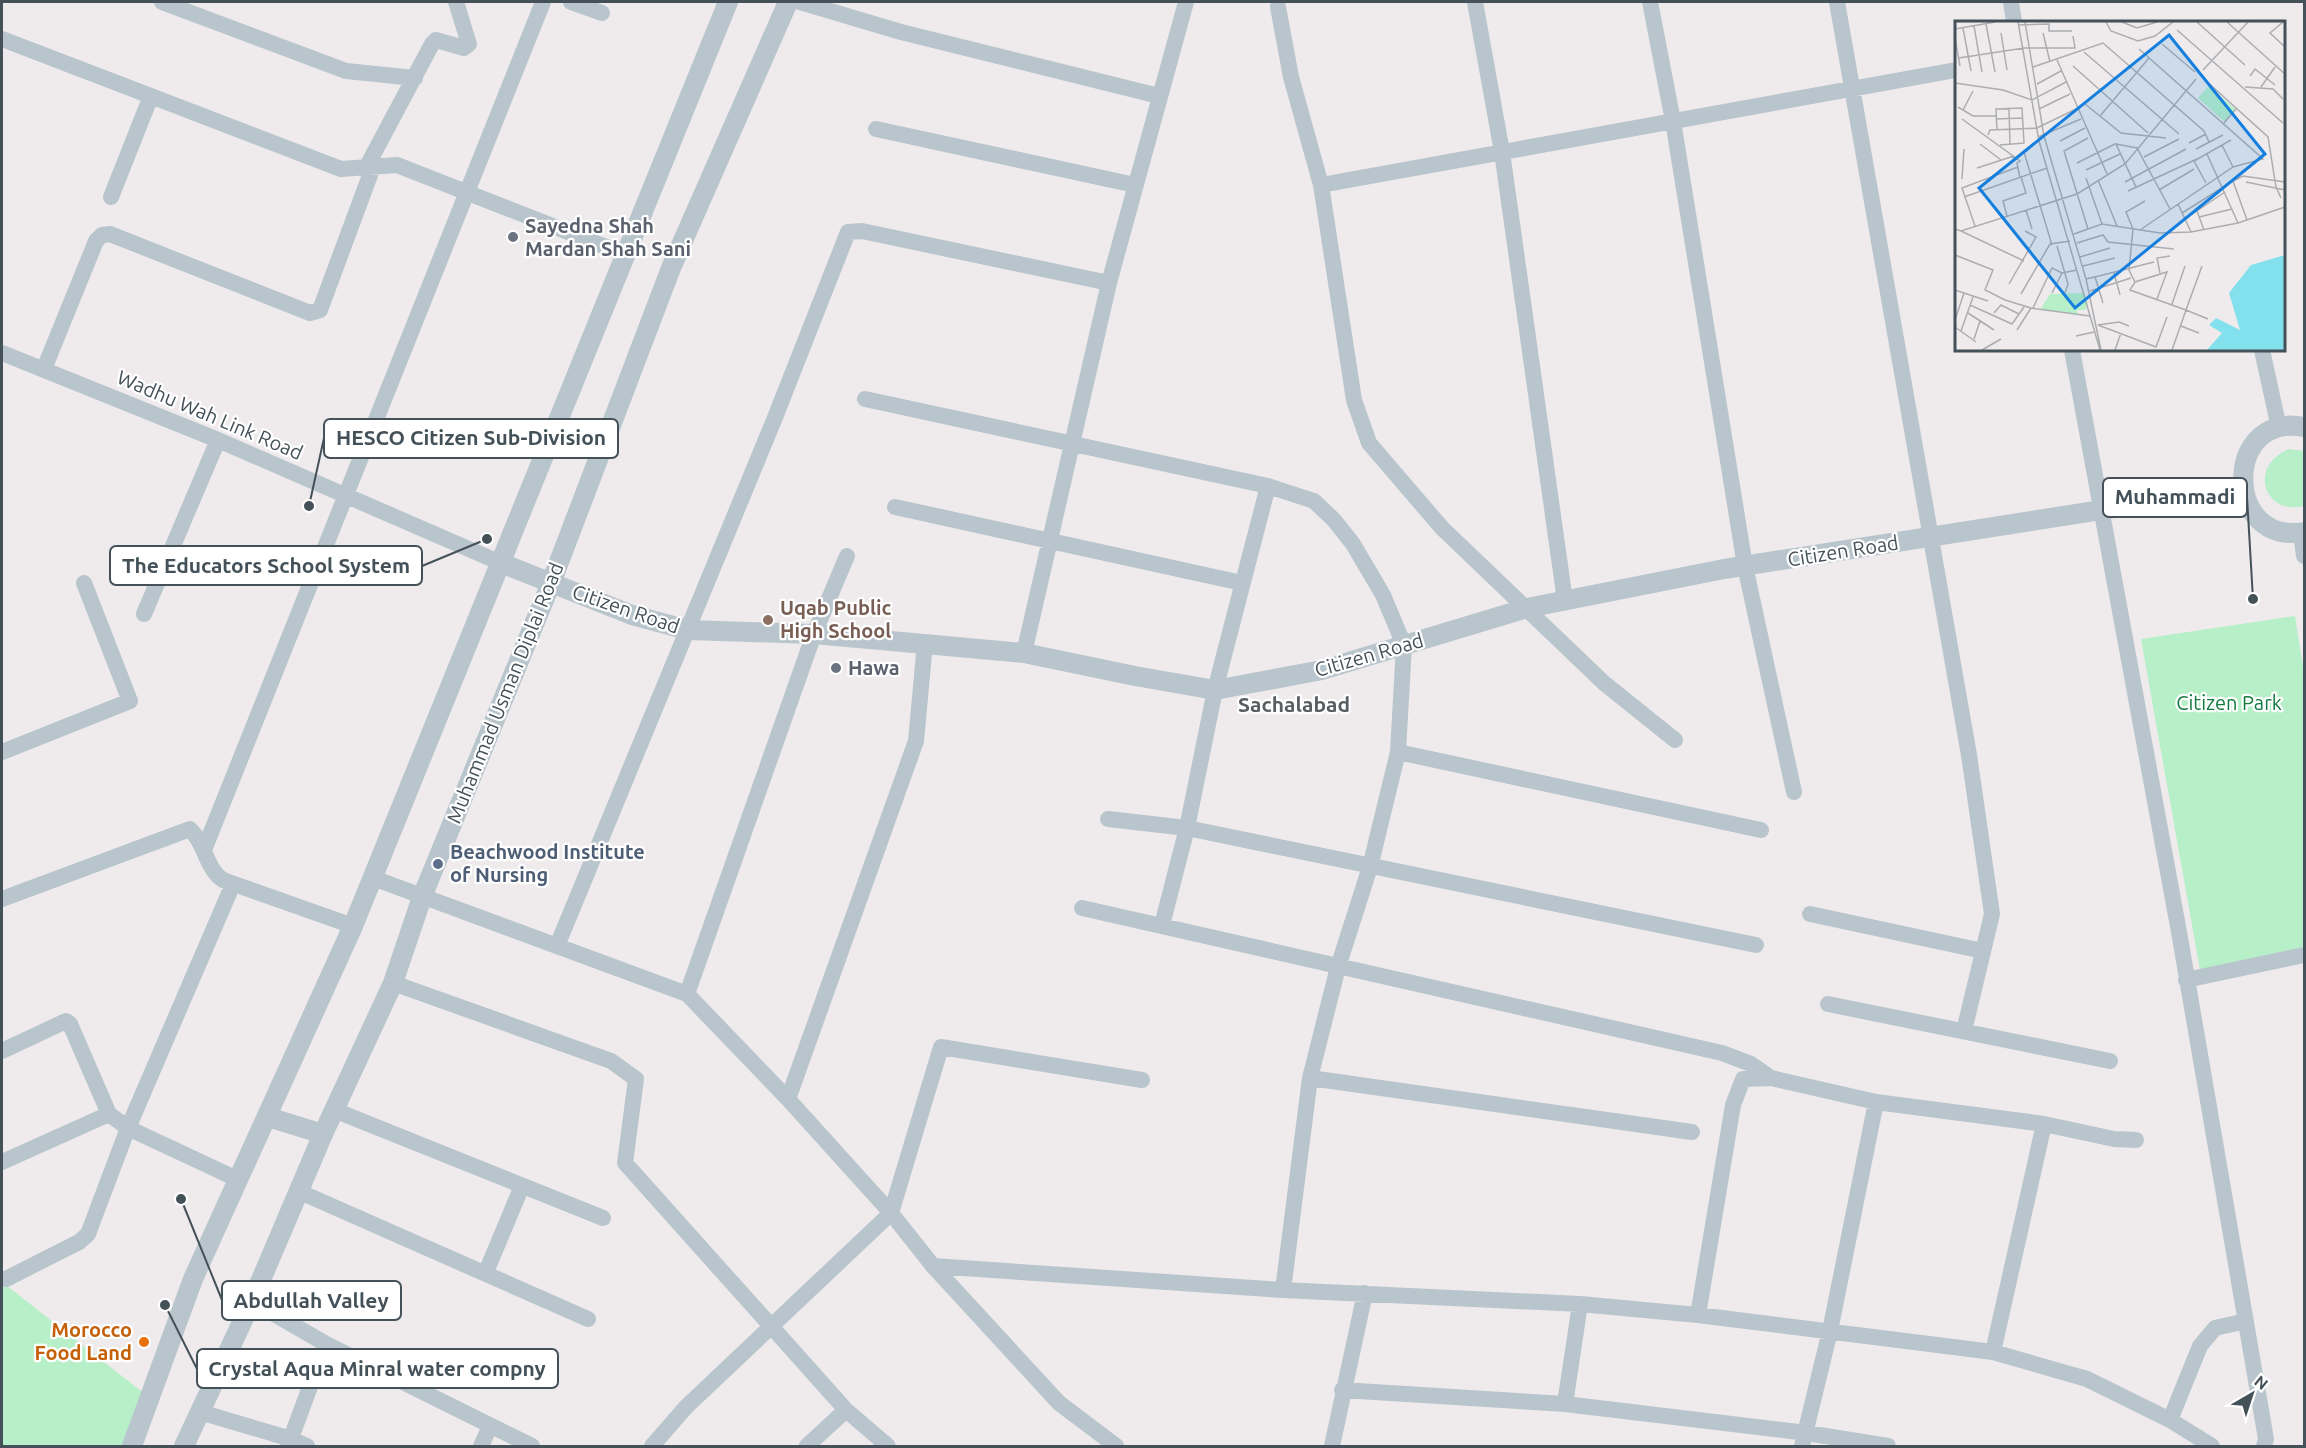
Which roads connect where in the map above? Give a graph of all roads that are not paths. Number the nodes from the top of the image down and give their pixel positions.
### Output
1 (162, 2) edge
2 (456, 2) edge
3 (543, 2) edge
4 (571, 2) edge
5 (728, 2) edge
6 (788, 2) edge
7 (800, 2) edge
8 (1186, 2) edge
9 (1475, 2) edge
10 (1650, 2) edge
11 (1837, 2) edge
12 (2011, 2) edge
13 (1278, 7) dead end
14 (602, 13) dead end
15 (2014, 21) edge
16 (2, 39) edge
17 (1955, 70) edge
18 (415, 78) junction
19 (1854, 88) junction
20 (151, 96) junction
21 (1159, 96) junction
22 (1673, 121) junction
23 (876, 129) dead end
24 (1502, 152) junction
25 (370, 167) junction
26 (1135, 185) junction
27 (1321, 185) junction
28 (466, 192) junction
29 (111, 197) dead end
30 (624, 254) junction
31 (1109, 283) junction
32 (2072, 351) edge
33 (2262, 351) edge
34 (2, 353) edge
35 (44, 369) junction
36 (865, 399) dead end
37 (2304, 427) edge
38 (2279, 428) junction
39 (218, 440) junction
40 (1072, 444) junction
41 (1268, 486) junction
42 (2242, 488) junction
43 (345, 495) junction
44 (895, 507) dead end
45 (2101, 511) junction
46 (2303, 532) edge
47 (1930, 537) junction
48 (1049, 542) junction
49 (847, 556) dead end
50 (2304, 556) edge
51 (501, 563) junction
52 (1745, 566) junction
53 (84, 583) dead end
54 (551, 583) junction
55 (1242, 583) junction
56 (1565, 601) junction
57 (1527, 609) junction
58 (144, 614) dead end
59 (688, 630) junction
60 (814, 634) junction
61 (925, 643) junction
62 (1404, 645) junction
63 (1024, 653) junction
64 (1215, 690) junction
65 (1675, 740) dead end
66 (1398, 752) junction
67 (2, 753) edge
68 (1794, 792) dead end
69 (1108, 819) dead end
70 (1187, 828) junction
71 (1761, 830) dead end
72 (204, 850) junction
73 (1370, 867) junction
74 (372, 878) junction
75 (233, 884) junction
76 (422, 897) junction
77 (2, 899) edge
78 (1082, 908) dead end
79 (1810, 914) dead end
80 (1162, 925) junction
81 (353, 926) junction
82 (1756, 945) dead end
83 (557, 946) junction
84 (1983, 951) junction
85 (2304, 955) edge
86 (1338, 967) junction
87 (2186, 980) junction
88 (393, 983) junction
89 (687, 994) junction
90 (1828, 1004) dead end
91 (1964, 1031) junction
92 (2, 1051) edge
93 (2110, 1061) dead end
94 (1310, 1078) junction
95 (1771, 1078) junction
96 (1142, 1080) dead end
97 (788, 1100) junction
98 (1876, 1102) junction
99 (334, 1110) junction
100 (109, 1114) junction
101 (268, 1117) junction
102 (2044, 1124) junction
103 (128, 1128) junction
104 (1692, 1132) dead end
105 (323, 1134) junction
106 (2136, 1140) dead end
107 (2, 1162) edge
108 (237, 1179) junction
109 (522, 1186) junction
110 (300, 1192) junction
111 (891, 1213) junction
112 (603, 1218) dead end
113 (933, 1266) junction
114 (486, 1272) junction
115 (6, 1278) dead end
116 (1283, 1290) junction
117 (1365, 1293) junction
118 (252, 1301) junction
119 (1581, 1304) junction
120 (1698, 1315) junction
121 (588, 1319) dead end
122 (2246, 1321) junction
123 (774, 1327) junction
124 (1830, 1331) junction
125 (326, 1344) junction
126 (1993, 1352) junction
127 (1342, 1390) junction
128 (1566, 1404) junction
129 (846, 1410) junction
130 (200, 1412) junction
131 (2170, 1420) junction
132 (490, 1426) junction
133 (1805, 1440) edge
134 (290, 1443) edge
135 (132, 1446) edge
136 (184, 1446) edge
137 (307, 1446) edge
138 (481, 1446) edge
139 (532, 1446) edge
140 (652, 1446) edge
141 (807, 1446) edge
142 (888, 1446) edge
143 (1116, 1446) edge
144 (1332, 1446) edge
145 (1888, 1446) edge
146 (2212, 1446) edge
147 (2264, 1446) edge

1 - 18 street
2 - 18 street
3 - 28 street
4 - 14 street
5 - 30 street
6 - 54 street, Muhammad Usman Diplai Road
7 - 21 street
8 - 21 street
9 - 24 street
10 - 22 street
11 - 19 street
12 - 15 street
13 - 27 street
16 - 20 street
17 - 19 street
18 - 25 street
19 - 22 street
19 - 47 street
20 - 25 street
20 - 29 street
21 - 26 street
22 - 24 street
22 - 52 street
23 - 26 street
24 - 27 street
24 - 56 street
25 - 28 street
25 - 35 street
26 - 31 street
27 - 57 street
28 - 30 street
28 - 43 street
30 - 51 street
31 - 40 street
31 - 59 street
32 - 45 street
33 - 38 street
34 - 35 street, Wadhu Wah Link Road
35 - 39 street, Wadhu Wah Link Road
36 - 40 street
37 - 38 street
38 - 42 street
39 - 43 street, Wadhu Wah Link Road
39 - 58 street
40 - 41 street
40 - 48 street
41 - 55 street
41 - 62 street
42 - 45 street, Citizen Road
42 - 46 street
43 - 51 street, Wadhu Wah Link Road
43 - 72 street
44 - 48 street
45 - 47 street, Citizen Road
45 - 87 street
46 - 50 street
47 - 52 street, Citizen Road
47 - 84 street
48 - 55 street
48 - 63 street
49 - 60 street
51 - 54 street, Citizen Road
51 - 74 street
52 - 56 street, Citizen Road
52 - 68 street
53 - 67 street
54 - 59 street, Citizen Road
54 - 76 street, Muhammad Usman Diplai Road
55 - 64 street
56 - 57 street, Citizen Road
57 - 62 street, Citizen Road
57 - 65 street
59 - 60 street, Citizen Road
59 - 83 street
60 - 61 street, Citizen Road
60 - 89 street
61 - 63 street, Citizen Road
61 - 97 street
62 - 64 street, Citizen Road
62 - 66 street
63 - 64 street, Citizen Road
64 - 70 street
66 - 71 street
66 - 73 street
69 - 70 street
70 - 73 street
70 - 80 street
72 - 75 street
72 - 77 street
73 - 82 street
73 - 86 street
74 - 76 street
74 - 81 street
75 - 81 street
75 - 103 street
76 - 83 street
76 - 88 street, Muhammad Usman Diplai Road
78 - 80 street
79 - 84 street
80 - 86 street
81 - 101 street
83 - 89 street
84 - 91 street
85 - 87 street
86 - 94 street
86 - 95 street
87 - 122 street
88 - 99 street, Muhammad Usman Diplai Road
88 - 123 street
89 - 97 street
90 - 91 street
91 - 93 street
92 - 100 street
94 - 104 street
94 - 116 street
95 - 98 street
95 - 120 street
96 - 111 street
97 - 111 street
98 - 102 street
98 - 124 street
99 - 105 street, Muhammad Usman Diplai Road
99 - 109 street
100 - 103 street
100 - 107 street
101 - 105 street
101 - 108 street
102 - 106 street
102 - 126 street
103 - 108 street
103 - 115 street
105 - 110 street, Muhammad Usman Diplai Road
108 - 135 street
109 - 112 street
109 - 114 street
110 - 114 street
110 - 118 street, Muhammad Usman Diplai Road
111 - 113 street
111 - 123 street
113 - 116 street
113 - 143 street
114 - 121 street
116 - 117 street
117 - 119 street
117 - 127 street
118 - 125 street
118 - 130 street, Muhammad Usman Diplai Road
119 - 120 street
119 - 128 street
120 - 124 street
122 - 131 street
122 - 147 street
123 - 129 street
123 - 140 street
124 - 126 street
124 - 133 street
125 - 132 street
125 - 134 street
126 - 131 street
127 - 128 street
127 - 144 street
128 - 133 street
129 - 141 street
129 - 142 street
130 - 134 street
130 - 136 street, Muhammad Usman Diplai Road
131 - 146 street
132 - 138 street
132 - 139 street
133 - 145 street
134 - 137 street

